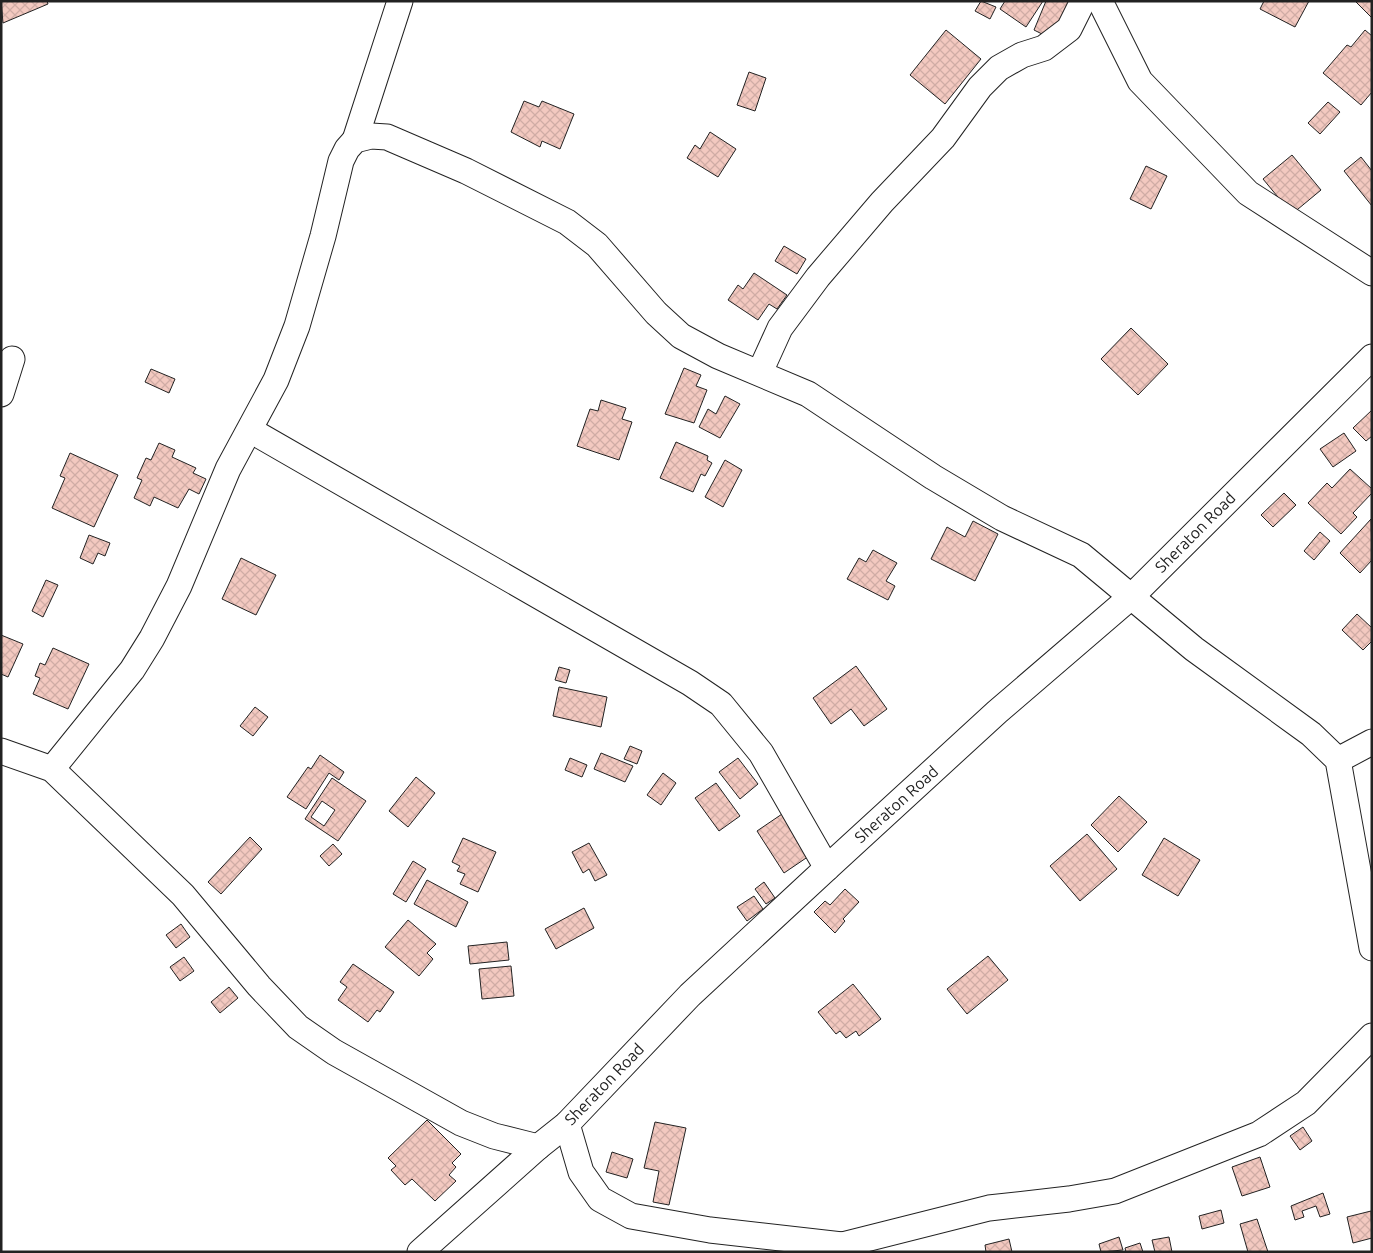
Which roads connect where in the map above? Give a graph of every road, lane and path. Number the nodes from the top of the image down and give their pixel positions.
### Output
1 (400, 1) edge
2 (1083, 1) edge
3 (1100, 1) edge
4 (355, 140) junction
5 (1372, 273) edge
6 (1372, 357) edge
7 (12, 359) dead end
8 (760, 372) junction
9 (1, 394) edge
10 (250, 430) junction
11 (1132, 596) junction
12 (1372, 742) edge
13 (1, 751) edge
14 (1338, 760) junction
15 (52, 769) junction
16 (827, 868) junction
17 (1372, 948) edge
18 (1372, 1036) edge
19 (568, 1124) junction
20 (538, 1147) junction
21 (848, 1248) edge
22 (420, 1252) edge

1 - 4 street
2 - 8 street
3 - 5 street
4 - 8 street
4 - 10 street
6 - 11 street, Sheraton Road
7 - 9 street
8 - 11 street
10 - 15 street
10 - 16 street
11 - 14 street
11 - 16 street, Sheraton Road
12 - 14 street
13 - 15 street
14 - 17 street
15 - 20 street
16 - 19 street, Sheraton Road
18 - 21 street
19 - 20 street, Sheraton Road
19 - 21 street
20 - 22 street, Sheraton Road

